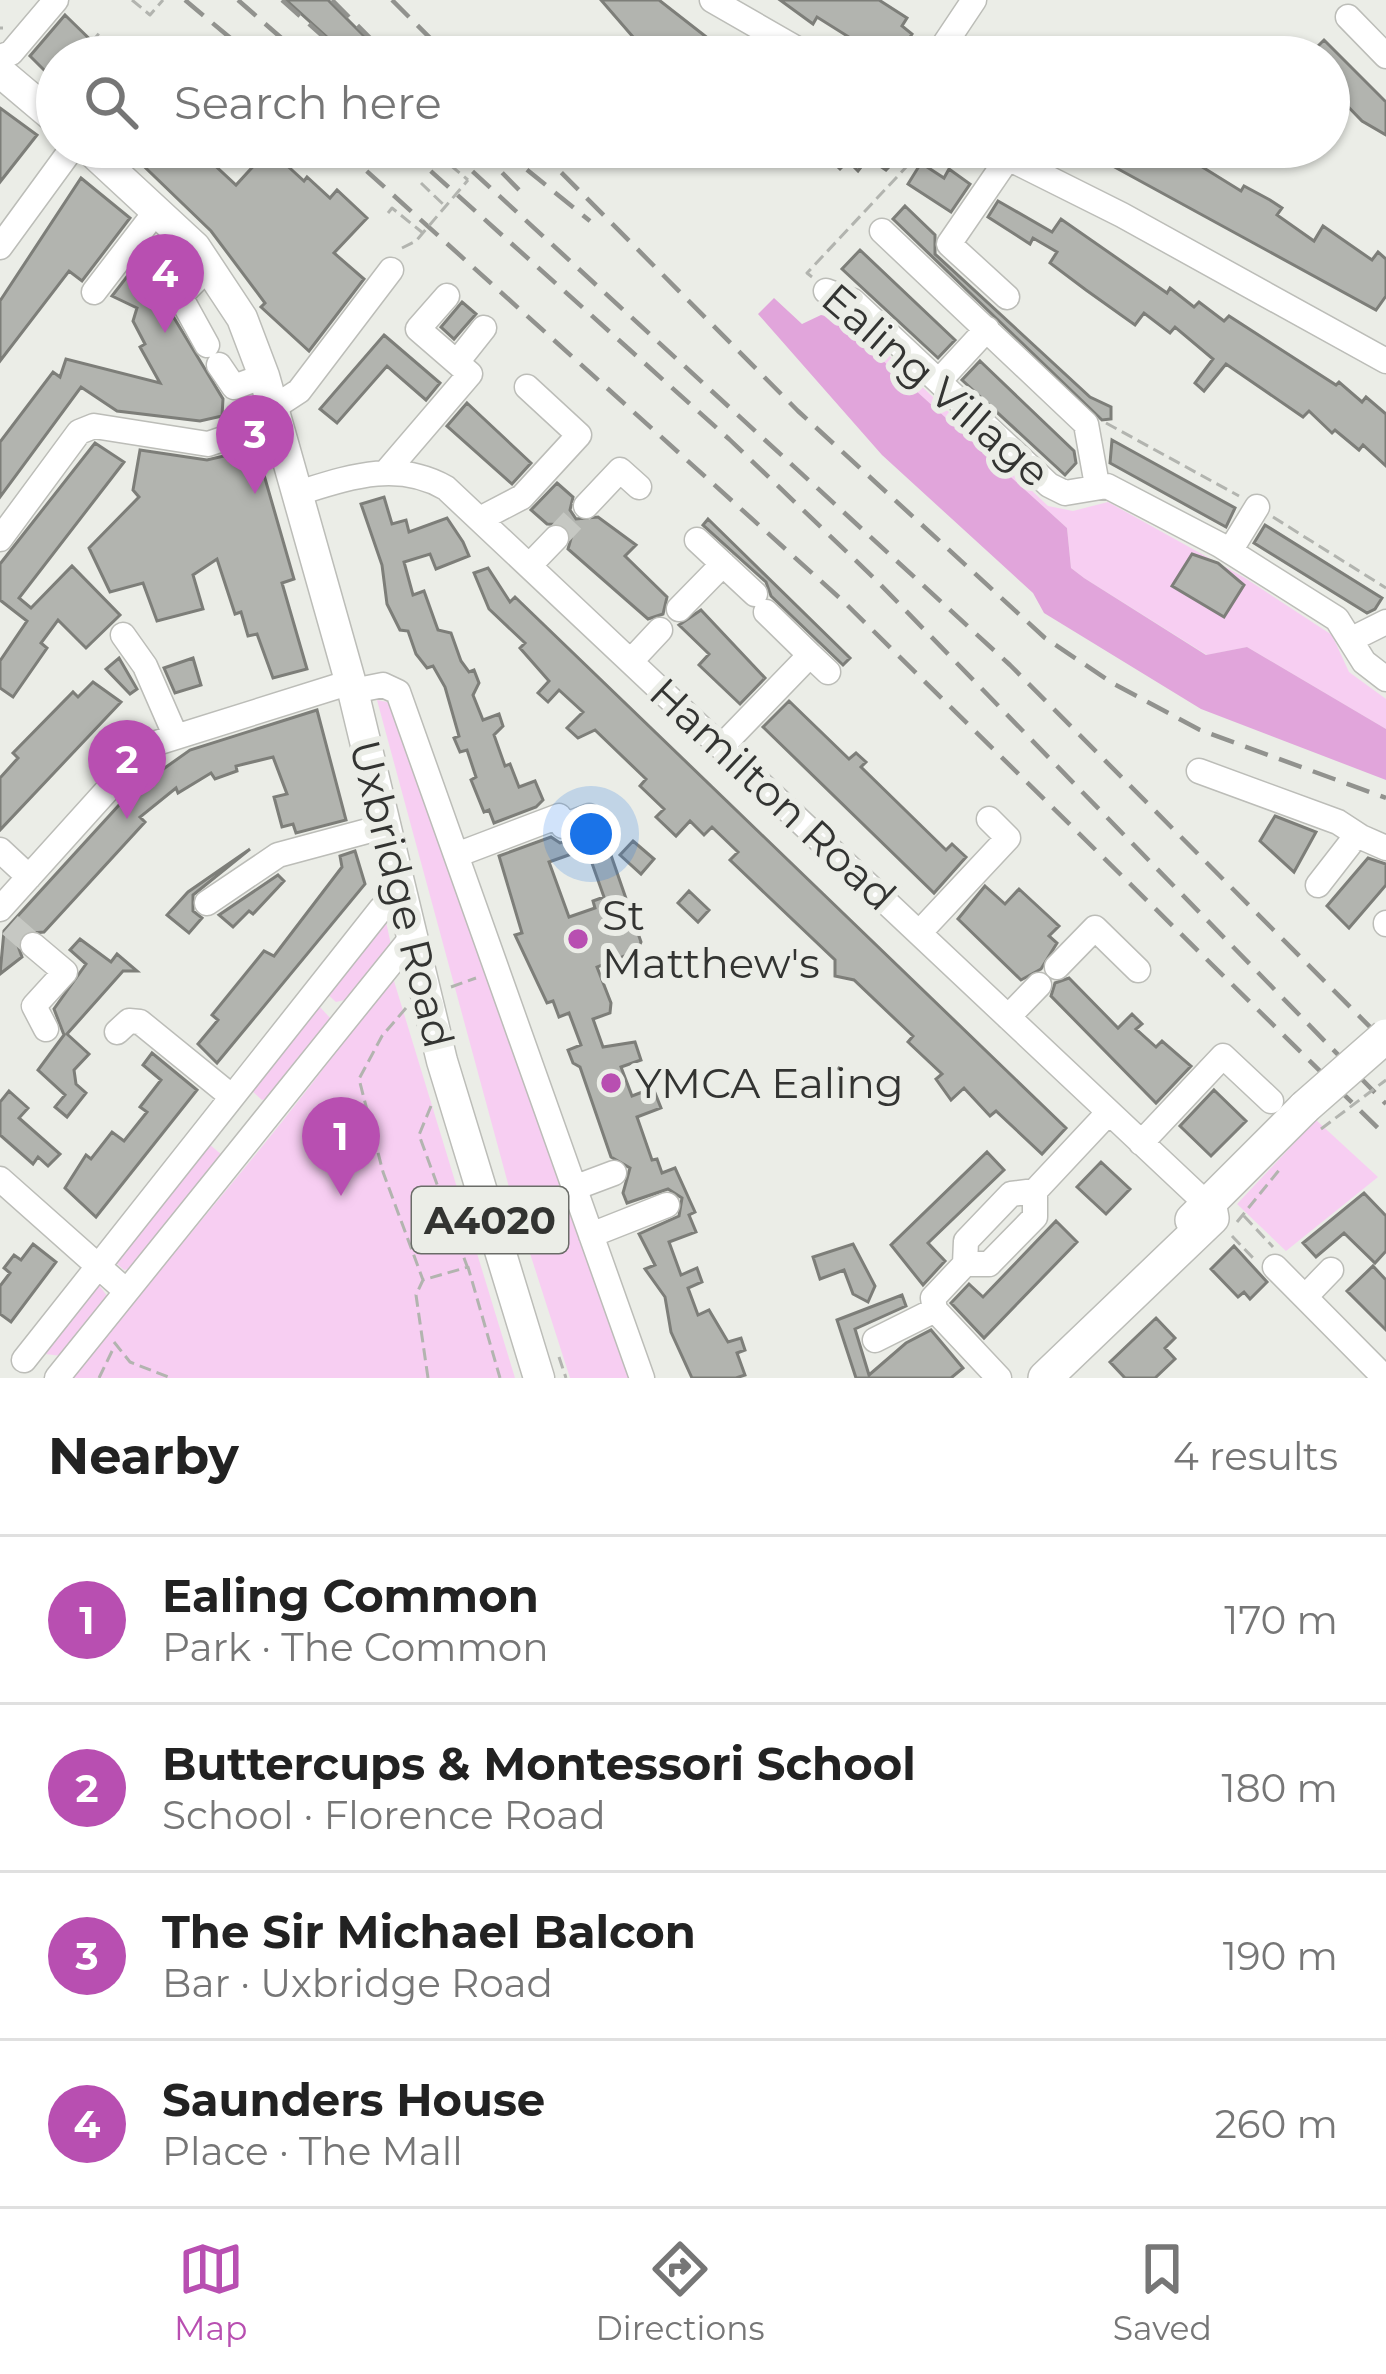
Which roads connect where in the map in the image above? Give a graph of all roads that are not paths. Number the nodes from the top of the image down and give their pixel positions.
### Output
1 (56, 0) edge
2 (712, 0) edge
3 (974, 0) edge
4 (1348, 17) dead end
5 (775, 36) edge
6 (950, 36) edge
7 (1386, 56) edge
8 (1, 67) edge
9 (36, 101) edge
10 (58, 168) edge
11 (110, 168) edge
12 (989, 168) edge
13 (1027, 168) edge
14 (157, 210) junction
15 (881, 231) dead end
16 (0, 248) edge
17 (396, 259) road end
18 (209, 267) junction
19 (826, 291) road end
20 (94, 292) dead end
21 (447, 296) dead end
22 (1007, 297) dead end
23 (484, 328) dead end
24 (987, 329) junction
25 (1386, 361) edge
26 (457, 362) junction
27 (264, 376) junction
28 (939, 381) junction
29 (527, 387) dead end
30 (275, 415) junction
31 (386, 472) junction
32 (1097, 484) junction
33 (639, 487) dead end
34 (298, 493) junction
35 (586, 506) tunnel mouth
36 (1257, 507) dead end
37 (480, 519) junction
38 (0, 538) edge
39 (556, 538) tunnel mouth
40 (697, 540) dead end
41 (1230, 551) junction
42 (723, 563) junction
43 (529, 566) junction
44 (679, 608) dead end
45 (1386, 622) edge
46 (660, 630) dead end
47 (123, 635) dead end
48 (1354, 638) junction
49 (631, 661) junction
50 (1386, 679) edge
51 (352, 686) junction
52 (176, 736) junction
53 (722, 746) junction
54 (1199, 771) dead end
55 (590, 816) dead end
56 (989, 819) dead end
57 (386, 826) junction
58 (1357, 839) junction
59 (1386, 848) edge
60 (0, 850) edge
61 (459, 854) junction
62 (28, 877) junction
63 (1318, 885) dead end
64 (207, 904) dead end
65 (381, 909) dead end
66 (3, 917) edge
67 (919, 933) junction
68 (412, 937) junction
69 (32, 945) tunnel mouth
70 (1138, 970) dead end
71 (314, 993) junction
72 (1008, 1017) junction
73 (345, 1018) junction
74 (46, 1029) dead end
75 (117, 1032) dead end
76 (1386, 1036) edge
77 (235, 1091) junction
78 (1271, 1101) dead end
79 (1108, 1112) junction
80 (272, 1114) junction
81 (204, 1130) junction
82 (1141, 1143) junction
83 (235, 1157) junction
84 (614, 1174) dead end
85 (0, 1179) edge
86 (574, 1188) junction
87 (667, 1205) dead end
88 (1218, 1219) junction
89 (591, 1235) junction
90 (96, 1266) junction
91 (1275, 1267) road end
92 (1331, 1270) dead end
93 (125, 1290) junction
94 (1305, 1297) junction
95 (935, 1310) junction
96 (875, 1340) dead end
97 (12, 1357) edge
98 (60, 1374) edge
99 (988, 1376) edge
100 (538, 1378) edge
101 (642, 1378) edge
102 (1045, 1378) edge
103 (1385, 1378) edge

1 - 8 street
2 - 5 street
3 - 6 street
4 - 7 street
8 - 9 main road
10 - 16 street
11 - 14 main road, A4020
12 - 22 street
13 - 25 street
14 - 18 main road, A4020
14 - 20 street
15 - 24 street
17 - 30 street
18 - 27 main road, A4020
18 - 27 street
19 - 28 street, Ealing Village
21 - 26 street
23 - 26 street
24 - 28 street
24 - 32 street
26 - 31 street
27 - 30 main road, A4020
28 - 32 street, Ealing Village
29 - 37 street
30 - 34 main road, Uxbridge Road / A4020
30 - 38 street
31 - 34 street
31 - 37 street, Hamilton Road
32 - 41 street, Ealing Village
33 - 35 street
34 - 51 main road, Uxbridge Road / A4020
36 - 41 street
37 - 43 street, Hamilton Road
39 - 43 street
40 - 42 street
41 - 48 street, Ealing Village
42 - 44 street
42 - 53 street
43 - 49 street, Hamilton Road
45 - 48 street
46 - 49 street
47 - 52 street
48 - 50 street, Ealing Village
49 - 53 street, Hamilton Road
51 - 52 street
51 - 57 main road, Uxbridge Road / A4020
51 - 61 street
52 - 62 street
53 - 67 street, Hamilton Road
54 - 58 street
55 - 61 street
56 - 67 street
57 - 64 street
57 - 68 main road, Uxbridge Road / A4020
58 - 59 street
58 - 63 street
60 - 62 street
61 - 86 street
62 - 66 street
65 - 71 street
67 - 72 street, Hamilton Road
68 - 73 street
68 - 100 main road, Uxbridge Road / A4020
69 - 74 street
70 - 72 street
71 - 73 street
71 - 77 street
72 - 79 street, Hamilton Road
73 - 80 street
75 - 77 street
76 - 88 highway, bridge
77 - 80 street
77 - 81 street
78 - 82 street
79 - 82 street, Hamilton Road
79 - 95 street
80 - 83 street
81 - 83 street
81 - 90 street
82 - 88 street, Hamilton Road
83 - 93 street
84 - 86 street
85 - 90 street
86 - 89 street
87 - 89 street
88 - 102 highway
89 - 101 street
90 - 93 street
90 - 97 street
91 - 94 street
92 - 94 street
93 - 98 street
94 - 103 street
95 - 96 street
95 - 99 street
97 - 98 street

